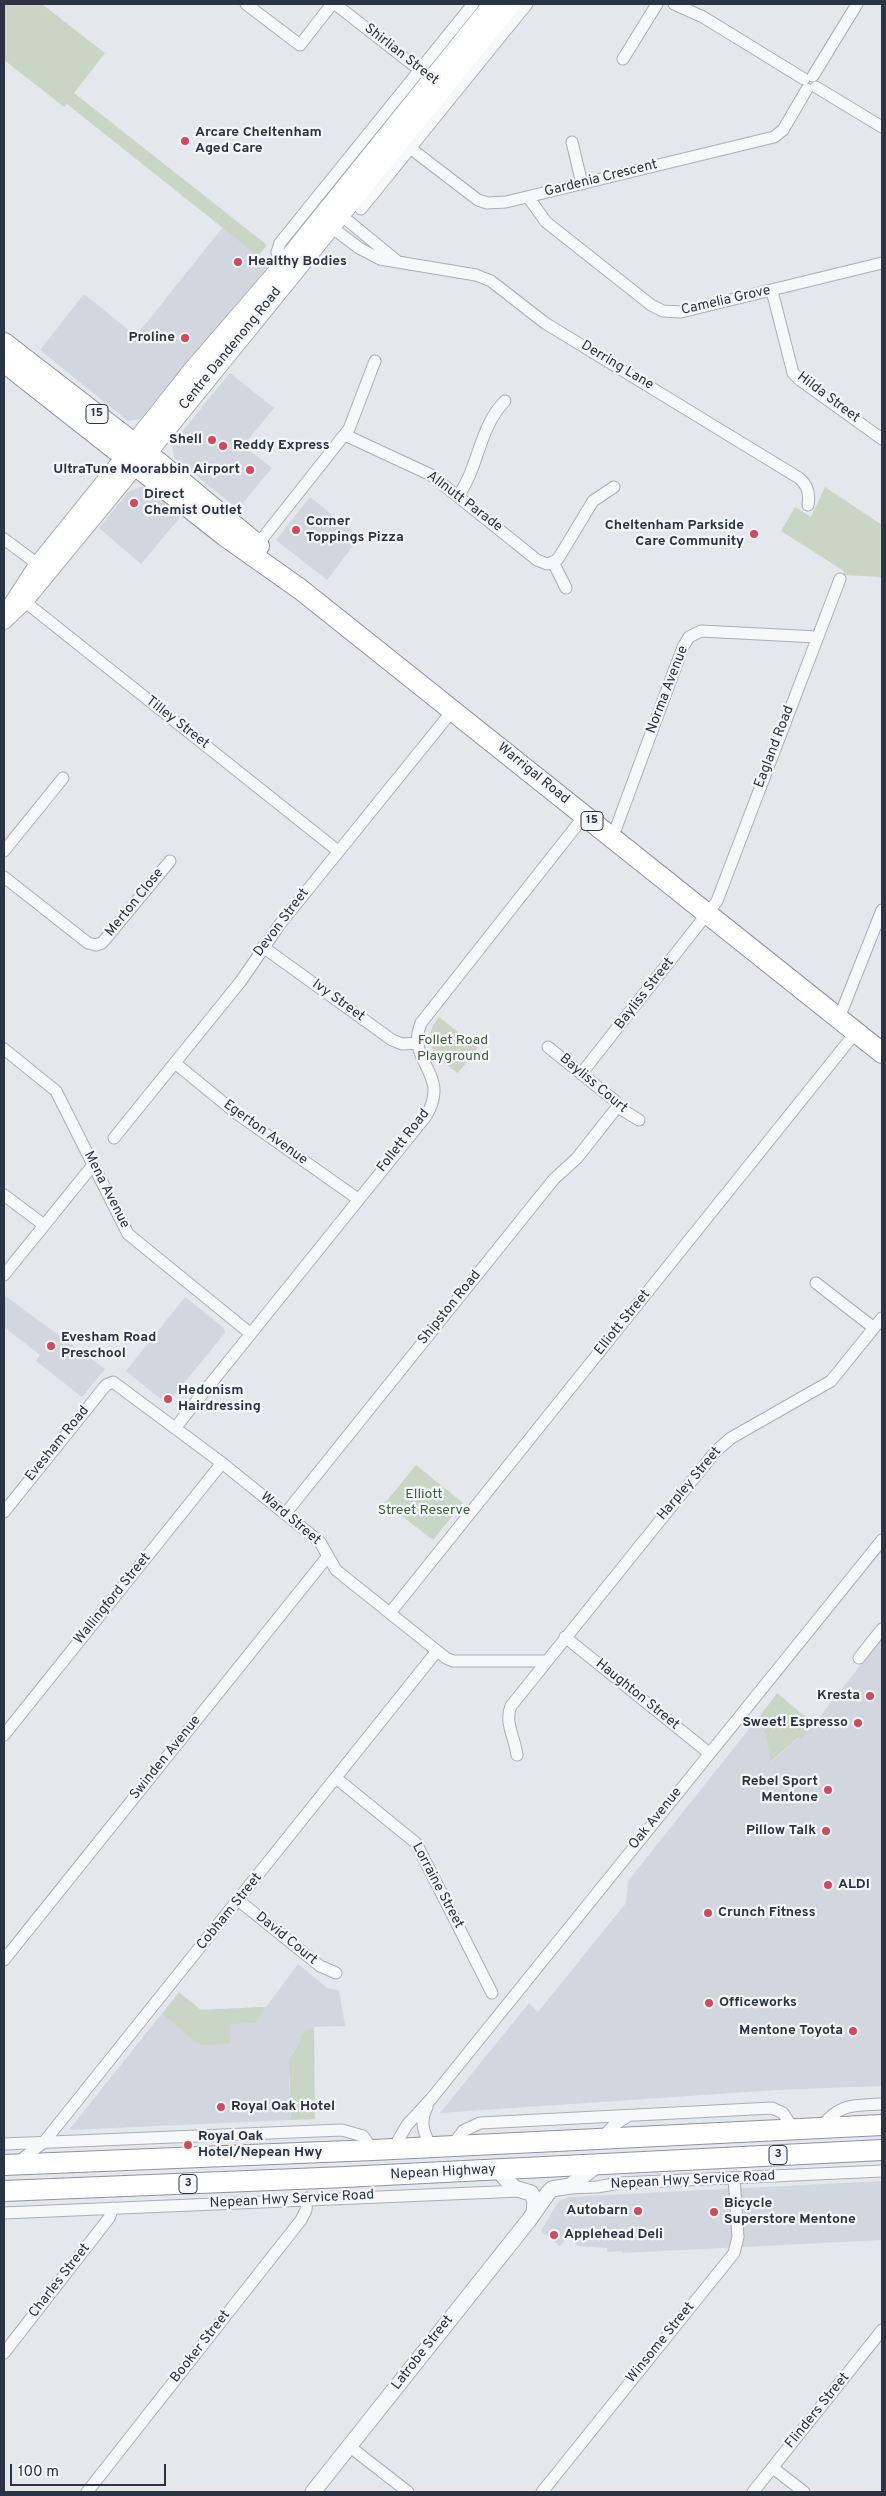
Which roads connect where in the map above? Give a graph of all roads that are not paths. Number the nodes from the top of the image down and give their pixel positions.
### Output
1 (246, 4) edge
2 (333, 4) edge
3 (473, 4) edge
4 (493, 4) edge
5 (511, 4) edge
6 (527, 4) edge
7 (657, 4) edge
8 (674, 4) edge
9 (857, 4) edge
10 (688, 7) edge
11 (623, 59) dead end
12 (432, 79) junction
13 (810, 83) junction
14 (882, 126) edge
15 (400, 140) junction
16 (572, 142) dead end
17 (582, 184) junction
18 (541, 194) junction
19 (528, 197) junction
20 (361, 209) dead end
21 (330, 216) junction
22 (541, 216) junction
23 (882, 263) edge
24 (282, 267) junction
25 (772, 290) junction
26 (4, 343) edge
27 (374, 361) dead end
28 (4, 362) edge
29 (505, 401) dead end
30 (345, 435) junction
31 (882, 439) edge
32 (135, 455) junction
33 (614, 487) dead end
34 (458, 496) junction
35 (808, 505) dead end
36 (4, 539) edge
37 (253, 549) junction
38 (553, 562) junction
39 (43, 568) junction
40 (840, 579) dead end
41 (566, 588) dead end
42 (20, 598) junction
43 (4, 618) edge
44 (4, 621) edge
45 (817, 637) junction
46 (452, 710) junction
47 (63, 778) dead end
48 (585, 815) junction
49 (610, 836) junction
50 (4, 851) edge
51 (338, 851) junction
52 (170, 861) dead end
53 (4, 877) edge
54 (882, 910) edge
55 (708, 914) junction
56 (263, 947) junction
57 (838, 1017) junction
58 (856, 1032) junction
59 (417, 1043) junction
60 (548, 1047) dead end
61 (4, 1049) edge
62 (882, 1053) edge
63 (174, 1064) junction
64 (581, 1074) junction
65 (618, 1106) junction
66 (640, 1120) dead end
67 (114, 1138) dead end
68 (93, 1164) junction
69 (4, 1194) edge
70 (358, 1199) junction
71 (44, 1225) junction
72 (4, 1275) edge
73 (816, 1283) dead end
74 (882, 1318) edge
75 (874, 1328) junction
76 (251, 1334) junction
77 (115, 1382) joint
78 (175, 1428) junction
79 (222, 1463) junction
80 (4, 1512) edge
81 (285, 1514) junction
82 (882, 1540) edge
83 (328, 1556) junction
84 (390, 1613) junction
85 (882, 1629) edge
86 (566, 1638) junction
87 (437, 1652) junction
88 (859, 1658) dead end
89 (546, 1661) junction
90 (4, 1736) edge
91 (709, 1753) junction
92 (517, 1755) dead end
93 (336, 1778) junction
94 (238, 1900) junction
95 (4, 1960) edge
96 (336, 1972) dead end
97 (492, 1993) dead end
98 (431, 2099) junction
99 (882, 2104) edge
100 (629, 2115) junction
101 (882, 2125) edge
102 (820, 2128) junction
103 (794, 2130) junction
104 (755, 2131) junction
105 (601, 2139) junction
106 (44, 2142) junction
107 (4, 2144) edge
108 (370, 2145) junction
109 (452, 2146) junction
110 (431, 2147) junction
111 (393, 2149) junction
112 (882, 2150) edge
113 (344, 2152) junction
114 (756, 2156) junction
115 (9, 2165) edge
116 (597, 2165) junction
117 (498, 2170) junction
118 (882, 2171) edge
119 (345, 2177) junction
120 (734, 2178) junction
121 (558, 2189) junction
122 (4, 2191) edge
123 (522, 2191) junction
124 (307, 2198) junction
125 (113, 2208) junction
126 (4, 2213) edge
127 (534, 2213) junction
128 (882, 2330) edge
129 (4, 2352) edge
130 (349, 2446) junction
131 (772, 2468) junction
132 (87, 2492) edge
133 (312, 2492) edge
134 (408, 2492) edge
135 (542, 2492) edge
136 (753, 2492) edge
137 (804, 2492) edge

1 - 2 street
2 - 12 street, Shirlian Street
3 - 12 street, Centre Dandenong Road
4 - 12 main road, Centre Dandenong Road
5 - 12 main road, Centre Dandenong Road
6 - 15 street, Centre Dandenong Road
7 - 11 street
8 - 10 street
9 - 13 street, Gardenia Crescent
10 - 13 street
12 - 15 main road, Centre Dandenong Road
12 - 24 street, Centre Dandenong Road
13 - 14 street
13 - 17 street, Gardenia Crescent
15 - 19 street, Gardenia Crescent
15 - 20 street, Centre Dandenong Road
15 - 21 main road, Centre Dandenong Road
16 - 17 street
17 - 18 street, Gardenia Crescent
18 - 19 street, Gardenia Crescent
18 - 22 street
19 - 22 street, Camelia Grove
21 - 24 main road, Centre Dandenong Road
21 - 32 main road, Centre Dandenong Road
21 - 35 street, Derring Lane
22 - 25 street, Camelia Grove
23 - 25 street, Camelia Grove
24 - 32 main road, Centre Dandenong Road
25 - 31 street, Hilda Street
26 - 32 highway, Warrigal Road / 15
27 - 30 street
28 - 32 highway, Warrigal Road / 15
29 - 34 street
30 - 34 street, Allnutt Parade
30 - 37 street
32 - 37 highway, Warrigal Road / 15
32 - 39 main road, Centre Dandenong Road
33 - 38 street
34 - 38 street, Allnutt Parade
36 - 39 street
37 - 46 highway, Warrigal Road / 15
38 - 41 street
39 - 42 main road, Centre Dandenong Road
40 - 45 street, Eagland Road
42 - 43 main road, Centre Dandenong Road
42 - 44 main road, Centre Dandenong Road
42 - 51 street, Tilley Street
45 - 49 street, Norma Avenue
45 - 55 street, Eagland Road
46 - 48 highway, Warrigal Road / 15
46 - 51 street, Devon Street
47 - 50 street
48 - 49 highway, Warrigal Road / 15
48 - 59 street
49 - 55 highway, Warrigal Road / 15
51 - 56 street, Devon Street
52 - 53 street, Merton Close
54 - 57 street
55 - 57 highway, Warrigal Road / 15
55 - 64 street, Bayliss Street
56 - 59 street, Ivy Street
56 - 63 street, Devon Street
57 - 58 highway, Warrigal Road / 15
58 - 62 highway, Warrigal Road / 15
58 - 84 street, Elliott Street
59 - 70 street, Follett Road
60 - 64 street, Bayliss Court
61 - 68 street, Mena Avenue
63 - 67 street, Devon Street
63 - 70 street, Egerton Avenue
64 - 65 street, Bayliss Court
65 - 66 street, Bayliss Court
65 - 81 street, Shipston Road
68 - 71 street
68 - 76 street, Mena Avenue
69 - 71 street
70 - 76 street, Follett Road
71 - 72 street
73 - 75 street
74 - 75 street, Harpley Street
75 - 86 street, Harpley Street
76 - 78 street, Follett Road
77 - 78 street, Ward Street
77 - 80 street, Evesham Road
78 - 79 street, Ward Street
79 - 81 street, Ward Street
79 - 90 street, Wallingford Street
81 - 83 street, Ward Street
82 - 91 street, Oak Avenue
83 - 84 street, Ward Street
83 - 95 street, Swinden Avenue
84 - 87 street, Ward Street
85 - 88 street
86 - 89 street, Harpley Street
86 - 91 street, Haughton Street
87 - 89 street, Ward Street
87 - 93 street, Cobham Street
89 - 92 street, Harpley Street
91 - 98 street, Oak Avenue
93 - 94 street, Cobham Street
93 - 97 street, Lorraine Street
94 - 96 street, David Court
94 - 106 street, Cobham Street
98 - 110 street, Oak Avenue
98 - 111 street, Oak Avenue
99 - 102 street
100 - 103 street
100 - 105 street
100 - 109 street
101 - 102 highway, Nepean Highway / 3
102 - 103 highway, Nepean Highway / 3
103 - 104 highway, Nepean Highway / 3
104 - 105 highway, Nepean Highway / 3
104 - 114 highway
105 - 109 highway, Nepean Highway / 3
106 - 107 street
106 - 108 street
106 - 115 street, Cobham Street
108 - 111 highway, Nepean Highway / 3
108 - 113 highway, Nepean Highway / 3
109 - 110 highway, Nepean Highway / 3
110 - 111 highway, Nepean Highway / 3
112 - 114 highway, Nepean Highway / 3
113 - 115 highway, Nepean Highway / 3
113 - 119 highway
114 - 116 highway, Nepean Highway / 3
116 - 117 highway, Nepean Highway / 3
116 - 121 street, Latrobe Street
117 - 119 highway, Nepean Highway / 3
117 - 123 street
118 - 120 street, Nepean Hwy Service Road
119 - 122 highway, Nepean Highway / 3
120 - 121 street, Nepean Hwy Service Road
120 - 135 street, Winsome Street
121 - 123 street, Nepean Hwy Service Road
121 - 127 street, Latrobe Street
123 - 124 street, Nepean Hwy Service Road
123 - 127 street
124 - 125 street, Nepean Hwy Service Road
124 - 132 street, Booker Street
125 - 126 street, Nepean Hwy Service Road
125 - 129 street, Charles Street
127 - 130 street, Latrobe Street
128 - 131 street, Flinders Street
130 - 133 street, Latrobe Street
130 - 134 street
131 - 136 street, Flinders Street
131 - 137 street

